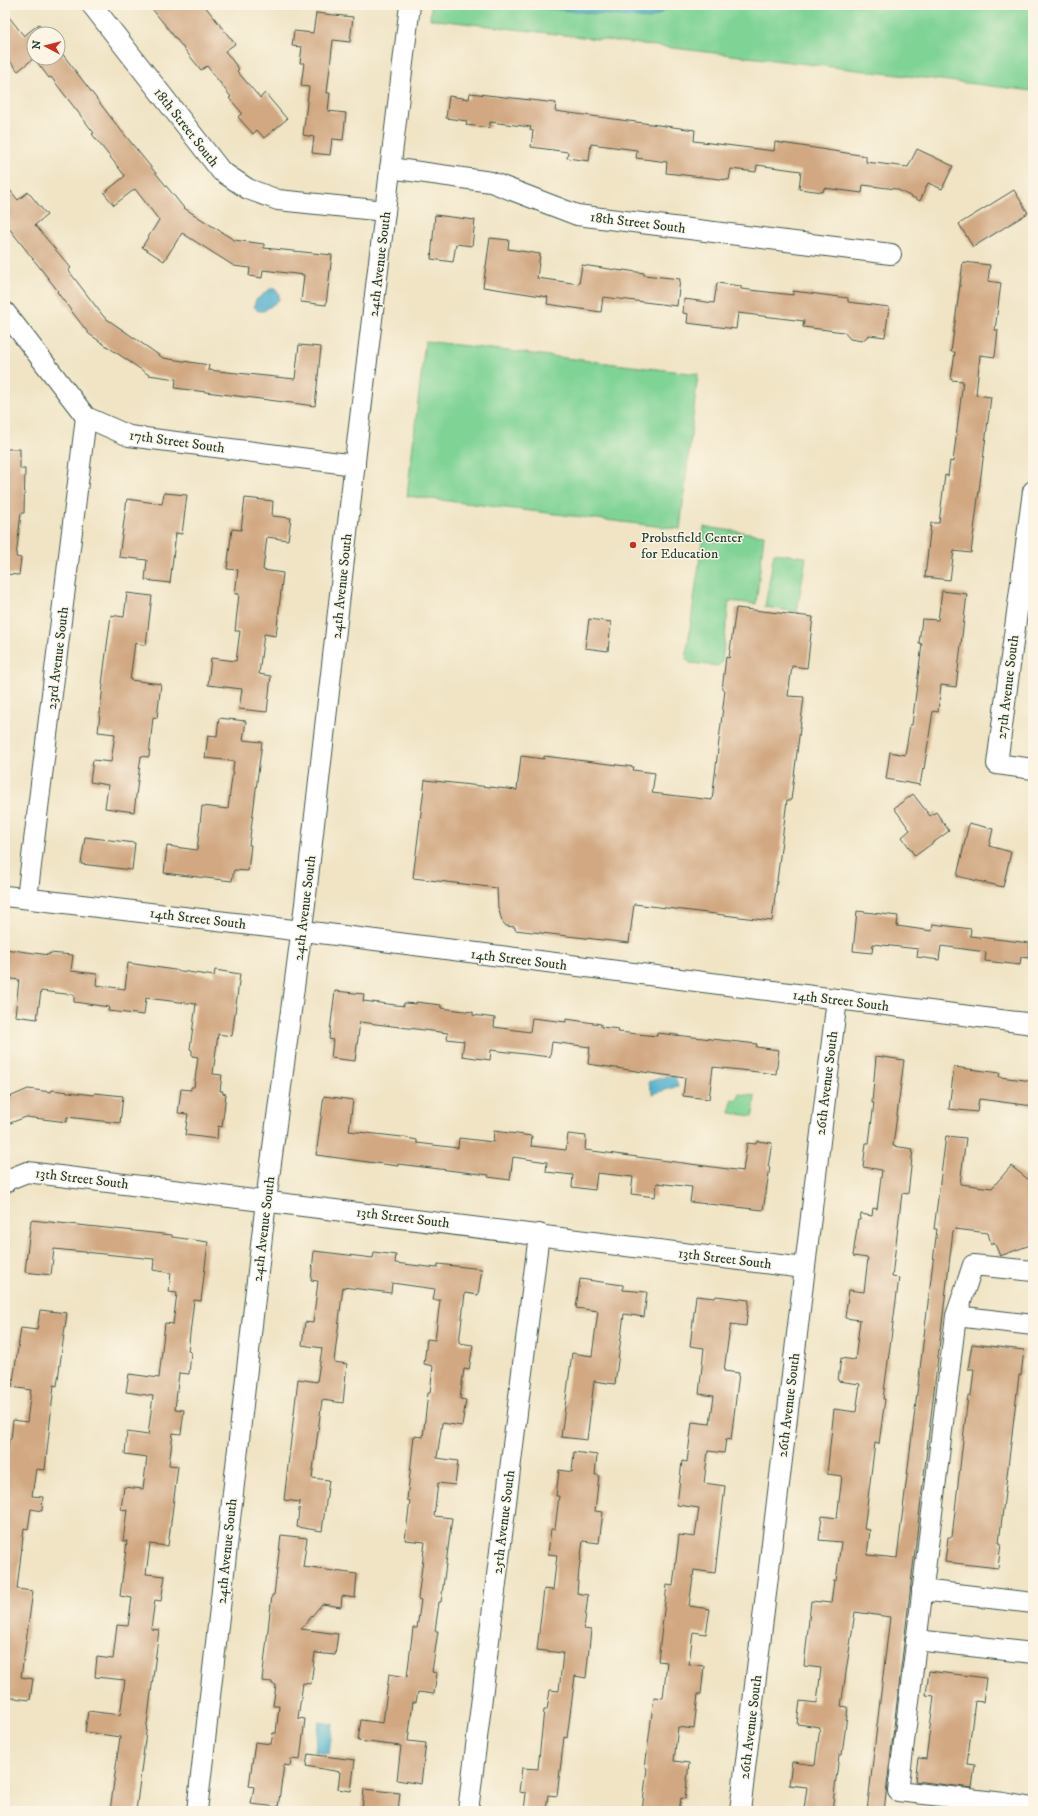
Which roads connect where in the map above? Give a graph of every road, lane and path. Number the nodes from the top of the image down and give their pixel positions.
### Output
1 (92, 5) edge
2 (410, 5) edge
3 (390, 168) junction
4 (385, 211) junction
5 (891, 254) dead end
6 (5, 312) edge
7 (86, 417) junction
8 (355, 465) junction
9 (1033, 491) edge
10 (1032, 512) edge
11 (1033, 769) edge
12 (5, 896) edge
13 (27, 898) junction
14 (302, 931) junction
15 (837, 999) junction
16 (1033, 1024) edge
17 (5, 1182) edge
18 (266, 1201) junction
19 (539, 1234) junction
20 (804, 1268) junction
21 (1033, 1271) edge
22 (956, 1316) junction
23 (1033, 1325) edge
24 (922, 1590) junction
25 (1033, 1603) edge
26 (916, 1640) junction
27 (1033, 1653) edge
28 (1032, 1805) edge
29 (197, 1811) edge
30 (468, 1811) edge
31 (740, 1811) edge

1 - 4 street, 18th Street South
2 - 3 street, 24th Avenue South
3 - 4 street, 24th Avenue South
3 - 5 street, 18th Street South
4 - 8 street, 24th Avenue South
6 - 7 street, 17th Street South
7 - 8 street, 17th Street South
7 - 13 street, 23rd Avenue South
8 - 14 street, 24th Avenue South
9 - 10 street, 27th Avenue South
10 - 11 street, 27th Avenue South
12 - 13 street, 14th Street South
13 - 14 street, 14th Street South
14 - 15 street, 14th Street South
14 - 18 street, 24th Avenue South
15 - 16 street, 14th Street South
15 - 20 street, 26th Avenue South
17 - 18 street, 13th Street South
18 - 19 street, 13th Street South
18 - 29 street, 24th Avenue South
19 - 20 street, 13th Street South
19 - 30 street, 25th Avenue South
20 - 31 street, 26th Avenue South
21 - 22 street
22 - 23 street
22 - 24 street
24 - 25 street
24 - 26 street
26 - 27 street
26 - 28 street

